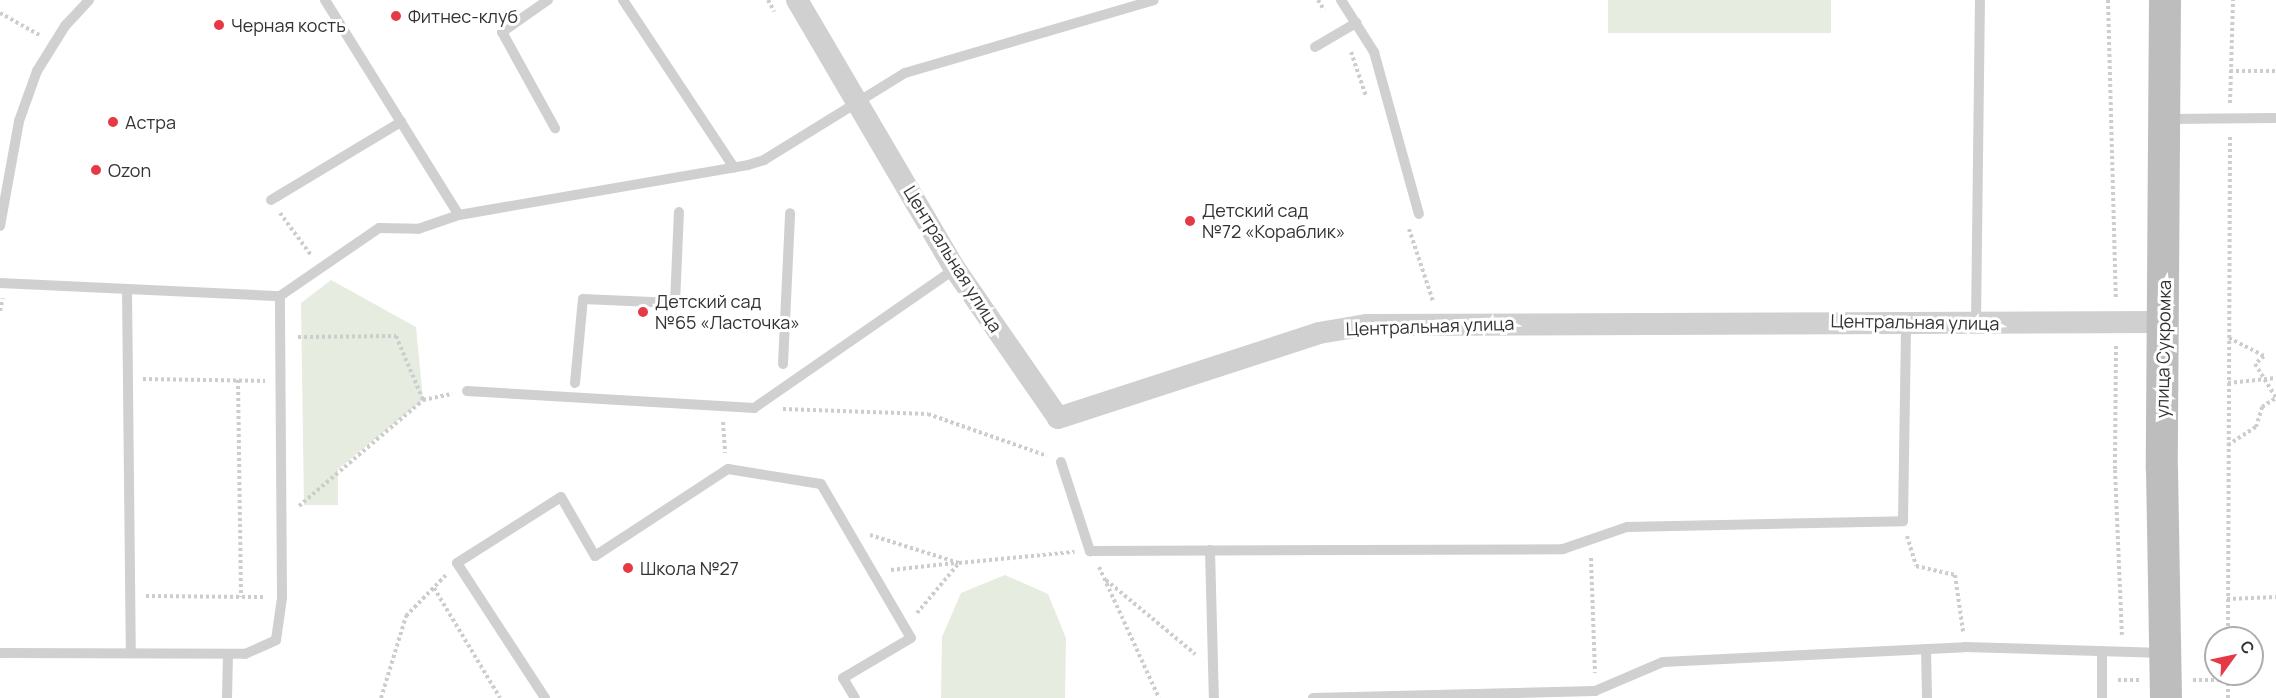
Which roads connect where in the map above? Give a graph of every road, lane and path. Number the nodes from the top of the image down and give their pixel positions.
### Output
1 (89, 0) edge
2 (325, 0) edge
3 (548, 0) edge
4 (623, 0) edge
5 (796, 0) edge
6 (1154, 0) edge
7 (1341, 0) edge
8 (1980, 0) edge
9 (2165, 0) edge
10 (2233, 0) edge
11 (0, 13) edge
12 (1356, 23) junction
13 (52, 43) junction
14 (1315, 47) dead end
15 (2276, 70) edge
16 (2230, 71) junction
17 (857, 100) junction
18 (2164, 118) junction
19 (2276, 118) edge
20 (2230, 119) junction
21 (400, 122) junction
22 (555, 128) dead end
23 (735, 168) junction
24 (271, 200) joint
25 (679, 212) dead end
26 (790, 213) dead end
27 (1419, 214) dead end
28 (459, 215) junction
29 (0, 226) edge
30 (313, 257) dead end
31 (955, 269) junction
32 (0, 283) edge
33 (127, 289) junction
34 (280, 296) junction
35 (1906, 320) junction
36 (2164, 322) junction
37 (1976, 323) junction
38 (281, 338) junction
39 (2229, 339) junction
40 (783, 364) dead end
41 (2263, 378) junction
42 (2276, 378) edge
43 (128, 379) junction
44 (238, 380) junction
45 (281, 381) junction
46 (575, 383) dead end
47 (2228, 383) junction
48 (467, 391) joint
49 (2276, 397) edge
50 (423, 400) junction
51 (722, 406) junction
52 (754, 408) junction
53 (2228, 445) junction
54 (1061, 462) joint
55 (728, 469) junction
56 (282, 507) junction
57 (1903, 521) junction
58 (846, 527) junction
59 (1590, 539) junction
60 (1210, 550) junction
61 (1090, 551) junction
62 (457, 563) junction
63 (959, 563) junction
64 (873, 572) junction
65 (1106, 579) junction
66 (434, 588) junction
67 (130, 595) junction
68 (241, 597) junction
69 (282, 597) junction
70 (2276, 597) edge
71 (2228, 599) junction
72 (2228, 626) edge
73 (905, 628) junction
74 (1965, 647) junction
75 (1926, 649) junction
76 (2102, 651) junction
77 (0, 653) edge
78 (131, 653) junction
79 (2166, 653) junction
80 (228, 654) junction
81 (1213, 670) junction
82 (1595, 691) junction
83 (382, 696) edge
84 (227, 698) edge
85 (386, 698) edge
86 (500, 698) edge
87 (545, 698) edge
88 (855, 698) edge
89 (1160, 698) edge
90 (1214, 698) edge
91 (1313, 698) edge
92 (1927, 698) edge
93 (2102, 698) edge
94 (2166, 698) edge

1 - 13 lane
2 - 21 lane
3 - 22 lane
4 - 23 lane
5 - 17 street, Центральная улица
6 - 17 lane
7 - 12 lane
8 - 37 lane
9 - 18 street, улица Сукромка
10 - 16 path
11 - 13 path
12 - 14 lane
12 - 27 lane
13 - 29 lane
15 - 16 path
16 - 20 path
17 - 23 lane
17 - 31 street, Центральная улица
18 - 20 lane
18 - 36 street, улица Сукромка
19 - 20 lane
20 - 39 path
21 - 24 lane
21 - 28 lane
23 - 28 lane
24 - 30 path
25 - 46 lane
26 - 40 lane
28 - 34 lane
31 - 35 street, Центральная улица
31 - 52 lane
32 - 33 lane
33 - 34 lane
33 - 43 lane
34 - 38 lane
35 - 37 street, Центральная улица
35 - 57 lane
36 - 37 street, Центральная улица
36 - 79 street, улица Сукромка
38 - 45 lane
38 - 50 path
39 - 41 path
39 - 47 path
41 - 42 path
41 - 47 path
41 - 49 path
43 - 44 path
43 - 67 lane
44 - 45 path
44 - 68 path
45 - 56 lane
47 - 53 path
48 - 50 path
48 - 51 lane
49 - 53 path
50 - 56 path
51 - 52 lane
51 - 55 path
52 - 54 path
53 - 71 path
54 - 61 lane
55 - 58 lane
55 - 62 lane
56 - 69 lane
57 - 59 lane
57 - 74 path
58 - 63 path
58 - 64 lane
59 - 60 lane
59 - 82 path
60 - 61 lane
60 - 81 lane
61 - 63 path
61 - 65 path
62 - 66 path
62 - 87 lane
63 - 64 path
63 - 73 path
64 - 73 lane
65 - 81 path
65 - 89 path
66 - 83 path
66 - 86 path
67 - 68 path
67 - 78 lane
68 - 69 path
69 - 80 lane
70 - 71 path
71 - 72 path
73 - 88 lane
74 - 75 lane
74 - 76 lane
75 - 82 lane
75 - 92 lane
76 - 79 lane
76 - 93 lane
77 - 78 lane
78 - 80 lane
79 - 94 street, улица Сукромка
80 - 84 lane
81 - 90 lane
82 - 91 lane
83 - 85 path

